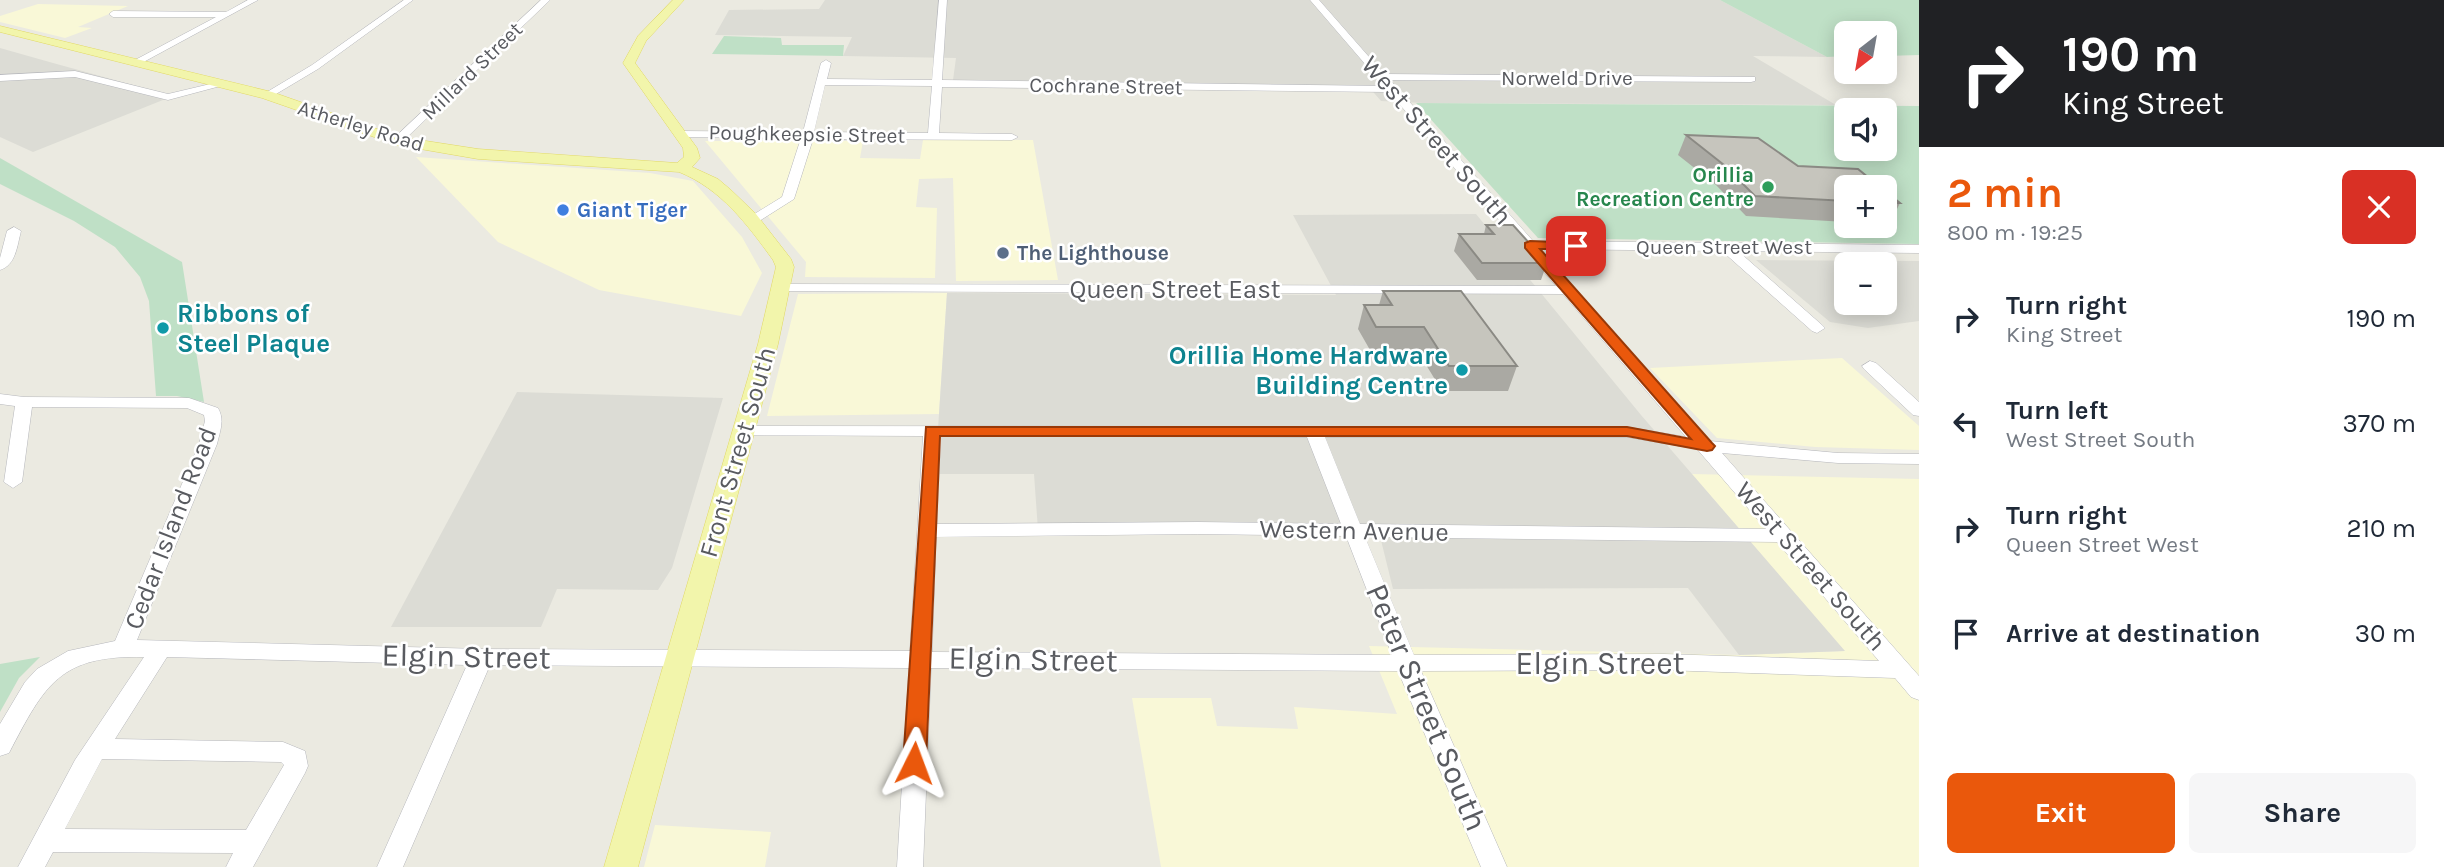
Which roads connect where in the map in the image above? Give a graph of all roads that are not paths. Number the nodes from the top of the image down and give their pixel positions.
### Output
1 (254, 0) edge
2 (409, 0) edge
3 (546, 0) edge
4 (679, 0) edge
5 (943, 0) edge
6 (1314, 0) edge
7 (113, 14) dead end
8 (228, 14) junction
9 (0, 29) edge
10 (138, 62) junction
11 (826, 63) dead end
12 (1382, 77) junction
13 (0, 78) edge
14 (1751, 79) dead end
15 (820, 82) junction
16 (938, 84) junction
17 (223, 85) junction
18 (1393, 89) junction
19 (267, 96) junction
20 (680, 134) junction
21 (808, 134) junction
22 (933, 136) junction
23 (1012, 136) dead end
24 (397, 141) junction
25 (681, 168) junction
26 (752, 221) junction
27 (14, 231) dead end
28 (1530, 245) junction
29 (1725, 247) junction
30 (1919, 248) edge
31 (0, 265) edge
32 (782, 288) junction
33 (1569, 290) junction
34 (1817, 328) dead end
35 (1870, 366) dead end
36 (0, 399) edge
37 (24, 402) junction
38 (1919, 411) edge
39 (1313, 430) junction
40 (744, 431) junction
41 (932, 431) junction
42 (1707, 446) junction
43 (1919, 459) edge
44 (13, 482) dead end
45 (926, 531) junction
46 (1354, 531) junction
47 (1783, 536) junction
48 (123, 648) junction
49 (162, 649) junction
50 (679, 656) junction
51 (482, 657) junction
52 (919, 658) junction
53 (1406, 663) junction
54 (1900, 670) junction
55 (1919, 691) edge
56 (0, 746) edge
57 (96, 749) junction
58 (45, 840) junction
59 (253, 842) junction
60 (31, 867) edge
61 (239, 867) edge
62 (390, 867) edge
63 (621, 867) edge
64 (909, 867) edge
65 (1494, 867) edge

1 - 8 street
2 - 19 street
3 - 24 street, Millard Street
4 - 20 main road
5 - 16 street
6 - 12 street, West Street South
7 - 8 street
8 - 10 street
9 - 10 main road, Atherley Road
10 - 17 main road, Atherley Road
11 - 15 street
12 - 14 street, Norweld Drive
12 - 18 street, West Street South
13 - 17 street
15 - 16 street, Cochrane Street
15 - 21 street
16 - 18 street, Cochrane Street
16 - 22 street
17 - 19 main road, Atherley Road
18 - 28 street, West Street South
19 - 24 main road, Atherley Road
20 - 21 street, Poughkeepsie Street
20 - 25 main road
21 - 22 street, Poughkeepsie Street
21 - 26 street
22 - 23 street, Poughkeepsie Street
24 - 25 main road, Atherley Road
25 - 26 main road, Atherley Road
26 - 32 main road, Front Street South
27 - 31 street
28 - 29 street, Queen Street West
28 - 33 street, West Street South
29 - 30 street, Queen Street West
29 - 34 street
32 - 33 street, Queen Street East
32 - 40 main road, Front Street South
33 - 42 street, West Street South
35 - 38 street
36 - 37 street, Cedar Island Road
37 - 44 street
37 - 48 street, Cedar Island Road
39 - 41 street
39 - 42 street
39 - 46 street, Peter Street South
40 - 41 street
40 - 50 main road, Front Street South
41 - 45 street
42 - 43 street
42 - 47 street, West Street South
45 - 46 street, Western Avenue
45 - 52 street
46 - 47 street, Western Avenue
46 - 53 street, Peter Street South
47 - 54 street, West Street South
48 - 49 street, Elgin Street
48 - 56 street, Elgin Street
49 - 51 street, Elgin Street
49 - 57 street
50 - 51 street, Elgin Street
50 - 52 street, Elgin Street
50 - 63 main road, Front Street South
51 - 62 street
52 - 53 street, Elgin Street
52 - 64 street
53 - 54 street, Elgin Street
53 - 65 street, Peter Street South
54 - 55 street, West Street South
57 - 58 street
57 - 59 street
58 - 59 street
58 - 60 street
59 - 61 street

